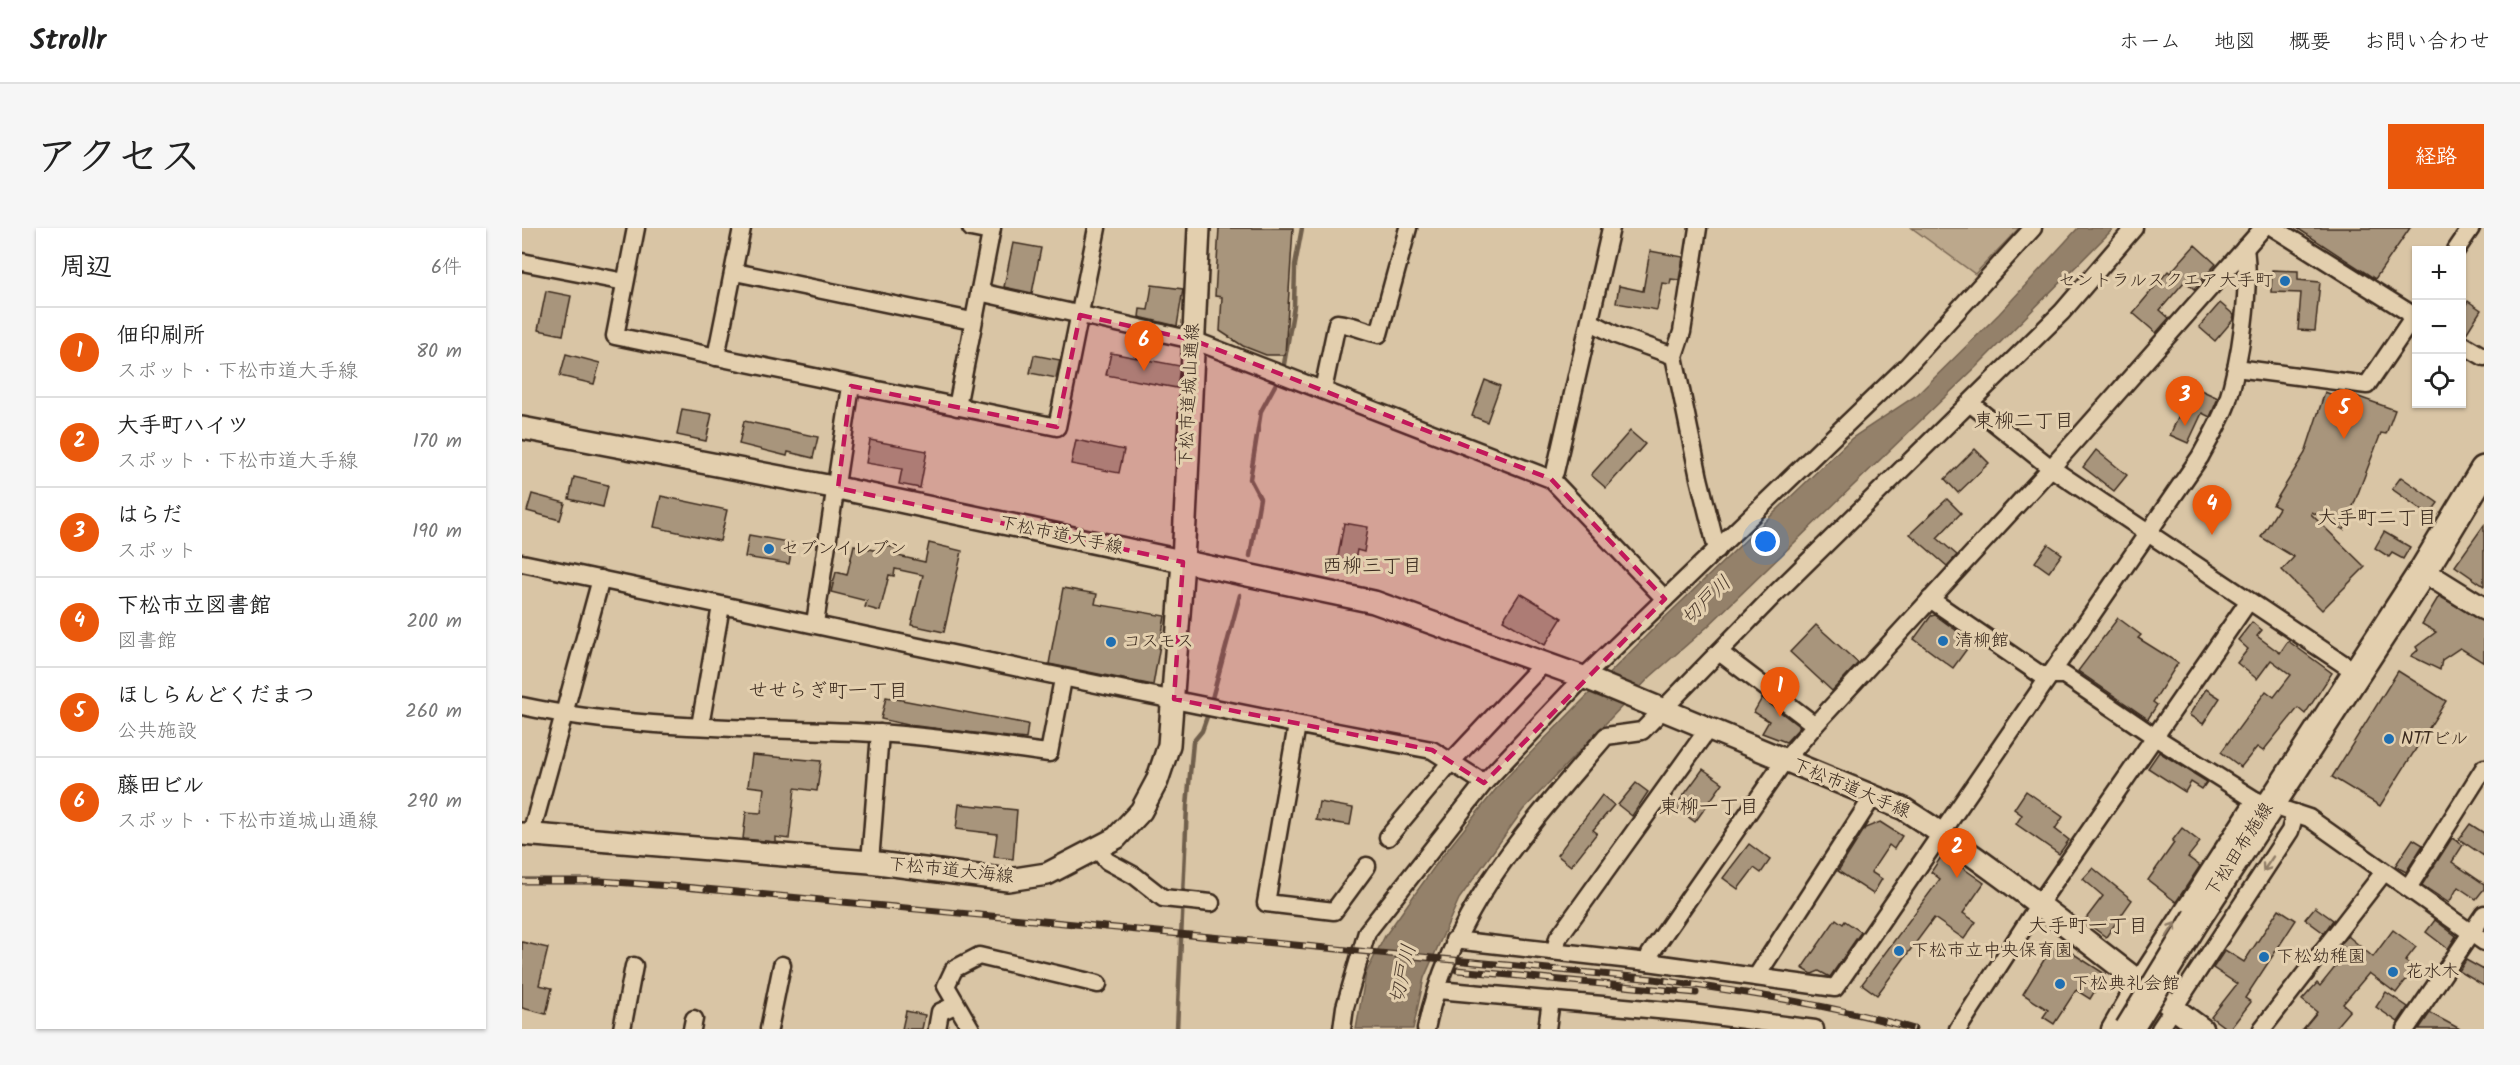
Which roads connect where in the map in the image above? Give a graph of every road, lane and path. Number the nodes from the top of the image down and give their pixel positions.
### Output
1 (636, 228) edge
2 (742, 228) edge
3 (971, 228) edge
4 (1098, 228) edge
5 (1199, 228) edge
6 (1408, 228) edge
7 (1611, 228) edge
8 (1698, 228) edge
9 (2033, 228) edge
10 (2134, 228) edge
11 (2263, 228) edge
12 (2274, 228) edge
13 (2471, 228) edge
14 (992, 230) edge
15 (2459, 246) edge
16 (2246, 248) junction
17 (522, 262) edge
18 (735, 272) junction
19 (625, 282) junction
20 (979, 292) junction
21 (2412, 313) edge
22 (1080, 315) junction
23 (972, 321) junction
24 (2412, 321) edge
25 (1591, 322) junction
26 (1193, 340) junction
27 (2466, 346) edge
28 (1674, 356) junction
29 (716, 357) junction
30 (2484, 357) edge
31 (2236, 368) junction
32 (851, 387) junction
33 (1323, 390) junction
34 (1971, 404) junction
35 (957, 407) junction
36 (522, 428) edge
37 (2051, 468) junction
38 (2484, 470) edge
39 (1551, 479) junction
40 (838, 488) junction
41 (2148, 534) junction
42 (1718, 550) junction
43 (1183, 562) junction
44 (522, 563) edge
45 (2422, 571) junction
46 (601, 579) junction
47 (1665, 599) junction
48 (1930, 599) junction
49 (2248, 602) junction
50 (721, 606) junction
51 (2484, 609) edge
52 (815, 623) junction
53 (1719, 652) junction
54 (1543, 664) junction
55 (2356, 673) junction
56 (2054, 674) junction
57 (1063, 679) junction
58 (1587, 679) junction
59 (1174, 699) junction
60 (522, 706) edge
61 (1660, 708) junction
62 (562, 715) junction
63 (1297, 725) junction
64 (1815, 725) junction
65 (700, 726) junction
66 (1708, 729) junction
67 (880, 733) junction
68 (2155, 737) junction
69 (1785, 760) junction
70 (1450, 763) junction
71 (2484, 768) edge
72 (1484, 783) junction
73 (1874, 795) junction
74 (2277, 807) junction
75 (526, 834) edge
76 (1944, 834) junction
77 (1388, 837) dead end
78 (1097, 849) junction
79 (870, 862) junction
80 (1368, 866) dead end
81 (2384, 872) junction
82 (2408, 888) junction
83 (1211, 903) dead end
84 (2039, 904) junction
85 (2484, 914) edge
86 (2204, 922) junction
87 (2477, 938) edge
88 (1454, 940) junction
89 (1555, 951) junction
90 (1648, 962) junction
91 (782, 965) dead end
92 (634, 966) dead end
93 (1756, 977) junction
94 (2139, 979) junction
95 (1098, 984) dead end
96 (1438, 990) junction
97 (1551, 1000) junction
98 (955, 1005) junction
99 (2172, 1007) junction
100 (1807, 1028) edge
101 (622, 1029) edge
102 (769, 1029) edge
103 (938, 1029) edge
104 (971, 1029) edge
105 (1342, 1029) edge
106 (1426, 1029) edge
107 (1546, 1029) edge
108 (1958, 1029) edge
109 (2110, 1029) edge
110 (2129, 1029) edge
111 (2148, 1029) edge
112 (2160, 1029) edge
113 (2202, 1029) edge
114 (2262, 1029) edge
115 (2406, 1029) edge

1 - 19 street
2 - 18 street
3 - 14 street
4 - 22 street
5 - 26 street, 下松市道城山通線
6 - 33 street
7 - 25 street
8 - 28 street
9 - 42 street
10 - 34 street
11 - 16 street
12 - 21 street
13 - 15 street
14 - 20 street
16 - 31 street
16 - 37 street
17 - 19 street
18 - 23 street
18 - 29 street
19 - 29 street
20 - 22 street
20 - 23 street
22 - 26 street
22 - 35 street
23 - 35 street
24 - 31 street
25 - 28 street
25 - 39 street
26 - 33 street
26 - 43 street, 下松市道城山通線
27 - 30 street
28 - 42 street
29 - 32 street
31 - 41 street
32 - 35 street
32 - 40 street
33 - 39 street
34 - 37 street
34 - 53 street
36 - 40 street, 下松市道大手線
37 - 41 street
37 - 48 street
38 - 45 main road, 下松田布施線
39 - 47 street
40 - 43 street, 下松市道大手線
40 - 52 street
41 - 49 street
41 - 56 street
42 - 47 street
43 - 54 street, 下松市道大手線
43 - 59 street, 下松市道大海線
44 - 46 street
45 - 51 street
45 - 55 main road, 下松田布施線
46 - 50 street
46 - 62 street
47 - 58 street
48 - 56 street
48 - 64 street
49 - 55 street
49 - 68 street
50 - 52 street
50 - 65 street
52 - 57 street
53 - 61 street
53 - 64 street
54 - 58 street, 下松市道大手線
54 - 70 street
55 - 74 main road, 下松田布施線
56 - 68 street
56 - 76 street
57 - 59 street
57 - 67 street
58 - 61 street, 下松市道大手線
58 - 72 street
59 - 63 street
59 - 78 street, 下松市道大海線
60 - 62 street
61 - 66 street, 下松市道大手線
61 - 88 street
62 - 65 street
62 - 75 street
63 - 70 street
63 - 80 street
64 - 69 street
65 - 67 street
66 - 69 street, 下松市道大手線
66 - 89 street
67 - 79 street
68 - 74 street
68 - 84 street
69 - 73 street, 下松市道大手線
69 - 90 street
70 - 72 street
70 - 77 street
71 - 82 street
72 - 105 street
73 - 76 street, 下松市道大手線
73 - 93 street
74 - 81 street
74 - 86 main road, 下松田布施線
94 -> 74 street
74 -> 99 street
75 - 79 street, 下松市道大海線
76 - 84 street, 下松市道大手線
76 - 93 street
78 - 79 street, 下松市道大海線
78 - 83 street
81 - 82 street
81 - 114 street
82 - 87 street
84 - 94 street, 下松市道大手線
84 - 108 street
85 - 87 street
86 - 110 main road, 下松田布施線, bridge
86 - 111 main road, 下松田布施線
87 - 115 street
88 - 89 street
88 - 96 street
89 - 90 street
90 - 93 street
91 - 102 street
92 - 101 street
94 - 99 street, 下松市道大手線
94 - 109 street
95 - 98 street
96 - 97 street
96 - 106 street
97 - 100 street
97 - 107 street
98 - 103 street
98 - 104 street
99 - 112 street
99 - 113 street, 下松市道大手線

